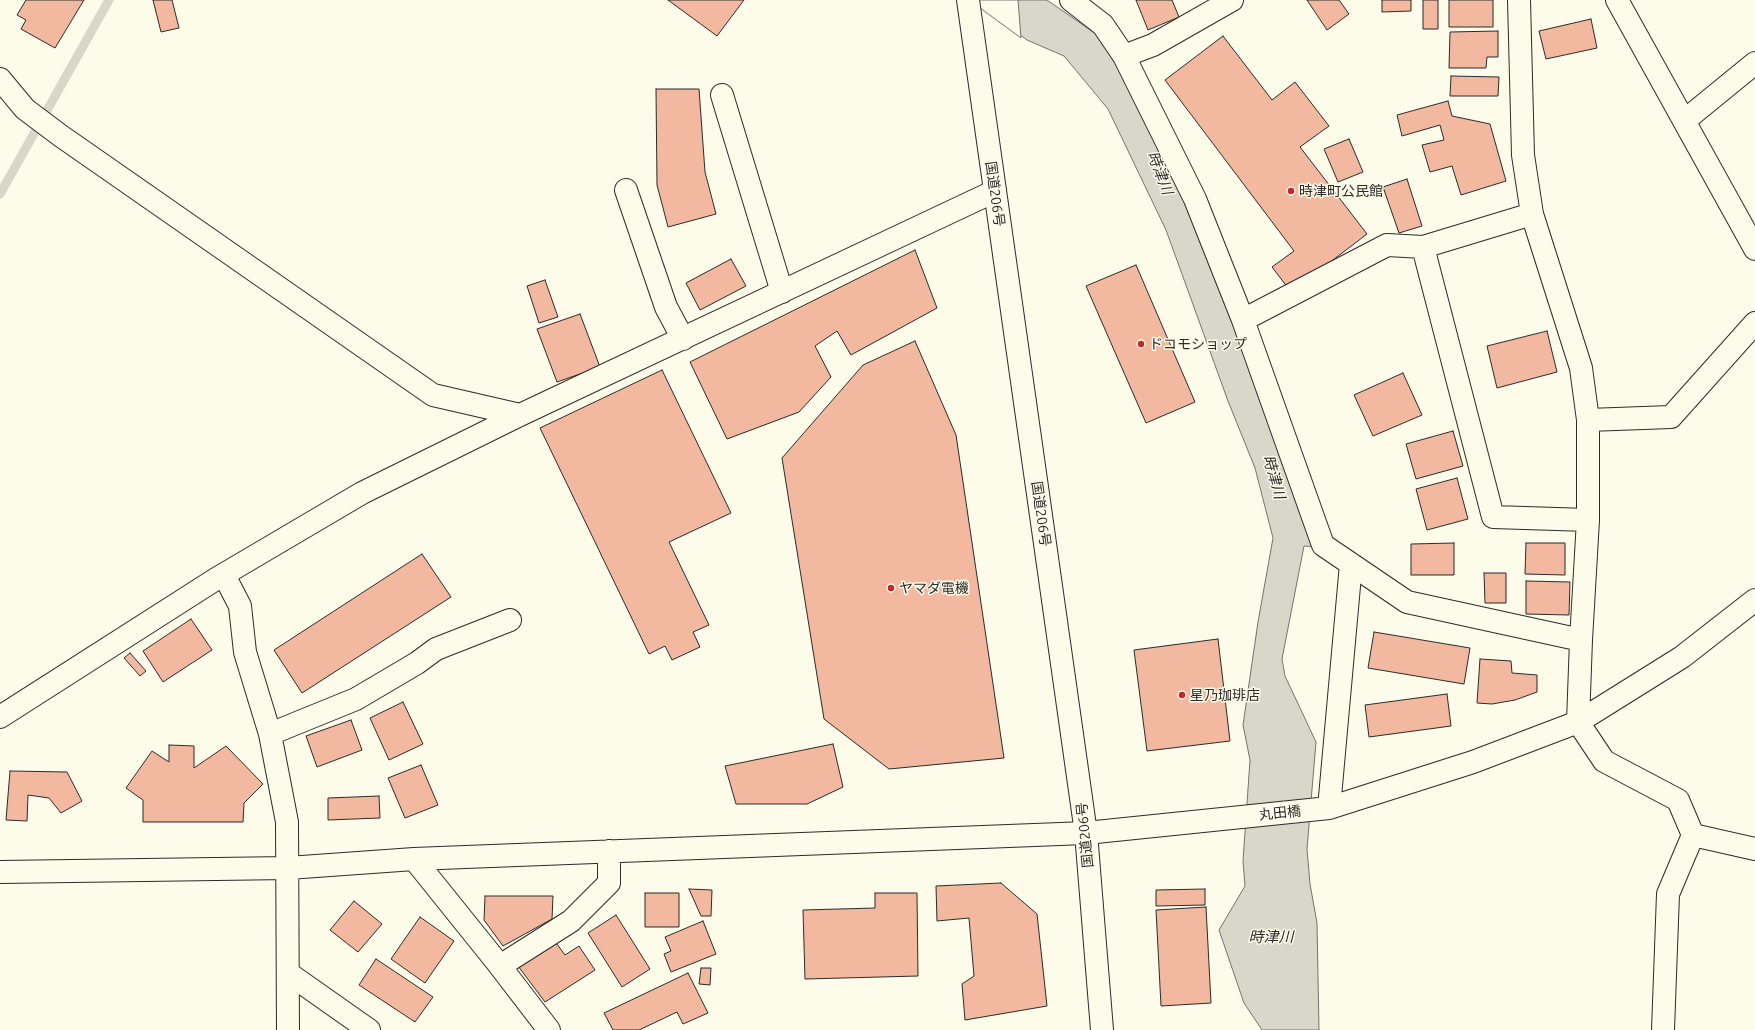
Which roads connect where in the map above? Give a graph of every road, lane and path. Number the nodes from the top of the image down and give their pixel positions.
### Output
1 (968, 0) edge
2 (1071, 0) edge
3 (1232, 0) edge
4 (1519, 0) edge
5 (1617, 0) edge
6 (1124, 56) junction
7 (1755, 64) edge
8 (0, 78) edge
9 (722, 95) dead end
10 (1684, 121) junction
11 (626, 190) dead end
12 (995, 191) junction
13 (1532, 214) junction
14 (1423, 247) junction
15 (1755, 249) edge
16 (782, 292) junction
17 (1243, 320) junction
18 (1755, 323) edge
19 (683, 339) junction
20 (520, 415) junction
21 (1588, 420) junction
22 (1588, 520) junction
23 (1351, 564) junction
24 (224, 575) junction
25 (1755, 600) edge
26 (510, 620) dead end
27 (1581, 640) junction
28 (0, 717) edge
29 (1578, 722) junction
30 (270, 734) junction
31 (1329, 808) junction
32 (1086, 833) junction
33 (1693, 835) junction
34 (1755, 849) edge
35 (609, 852) junction
36 (414, 859) junction
37 (288, 868) junction
38 (0, 872) edge
39 (500, 966) junction
40 (288, 973) junction
41 (288, 1030) edge
42 (369, 1030) edge
43 (549, 1030) edge
44 (1102, 1030) edge
45 (1662, 1030) edge

1 - 12 main road, 国道206号
2 - 6 main road
3 - 6 main road
4 - 13 main road
5 - 10 main road
6 - 17 main road
7 - 10 main road
8 - 20 main road
9 - 16 main road
10 - 15 main road
11 - 19 main road
12 - 16 main road
12 - 32 main road, 国道206号
13 - 14 main road
13 - 21 main road
14 - 17 main road
14 - 22 main road
16 - 19 main road
17 - 23 main road
18 - 21 main road
19 - 20 main road
20 - 24 main road
21 - 22 main road
22 - 27 main road
23 - 27 main road
23 - 31 main road
24 - 28 main road
24 - 30 main road
25 - 29 main road, 丸田橋
26 - 30 main road
27 - 29 main road
29 - 31 main road, 丸田橋
29 - 33 main road
30 - 37 main road
31 - 32 main road, 丸田橋
32 - 35 main road, 丸田橋
32 - 44 main road, 国道206号
33 - 34 main road
33 - 45 main road
35 - 36 main road, 丸田橋
35 - 39 main road
36 - 37 main road, 丸田橋
36 - 39 main road
37 - 38 main road, 丸田橋
37 - 40 main road
39 - 43 main road
40 - 41 main road
40 - 42 main road

